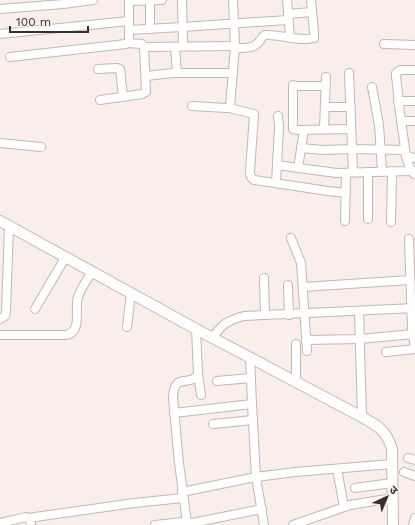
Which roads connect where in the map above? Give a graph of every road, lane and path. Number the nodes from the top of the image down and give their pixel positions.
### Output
1 (92, 0) edge
2 (162, 0) edge
3 (182, 0) edge
4 (233, 0) edge
5 (287, 0) edge
6 (311, 0) edge
7 (129, 1) edge
8 (150, 1) edge
9 (8, 4) edge
10 (0, 9) edge
11 (312, 12) junction
12 (288, 17) junction
13 (129, 21) junction
14 (234, 24) junction
15 (182, 28) junction
16 (150, 29) junction
17 (129, 30) junction
18 (0, 34) edge
19 (290, 37) junction
20 (128, 44) junction
21 (384, 44) dead end
22 (415, 44) edge
23 (179, 46) junction
24 (235, 47) junction
25 (144, 48) junction
26 (10, 57) dead end
27 (98, 69) dead end
28 (415, 70) edge
29 (177, 73) junction
30 (233, 73) junction
31 (349, 73) dead end
32 (146, 76) junction
33 (326, 77) dead end
34 (326, 86) junction
35 (372, 88) dead end
36 (123, 97) junction
37 (100, 100) dead end
38 (398, 100) junction
39 (415, 101) edge
40 (192, 106) dead end
41 (325, 107) junction
42 (351, 107) junction
43 (229, 108) junction
44 (278, 116) dead end
45 (401, 121) junction
46 (415, 121) edge
47 (352, 129) junction
48 (304, 130) junction
49 (324, 130) junction
50 (0, 143) edge
51 (41, 147) dead end
52 (302, 148) junction
53 (352, 149) junction
54 (381, 150) junction
55 (405, 153) junction
56 (415, 158) edge
57 (277, 165) junction
58 (298, 168) junction
59 (382, 171) junction
60 (392, 171) junction
61 (349, 172) junction
62 (368, 172) junction
63 (414, 173) edge
64 (276, 183) junction
65 (346, 193) junction
66 (368, 219) dead end
67 (345, 221) dead end
68 (391, 222) dead end
69 (4, 224) edge
70 (291, 238) dead end
71 (409, 239) dead end
72 (65, 258) junction
73 (92, 272) junction
74 (264, 278) dead end
75 (410, 280) junction
76 (288, 285) dead end
77 (303, 287) junction
78 (131, 293) junction
79 (413, 294) edge
80 (413, 308) edge
81 (35, 309) dead end
82 (359, 311) junction
83 (305, 314) junction
84 (265, 315) junction
85 (289, 315) junction
86 (0, 318) edge
87 (127, 327) dead end
88 (196, 328) junction
89 (0, 334) edge
90 (413, 334) junction
91 (213, 338) junction
92 (360, 339) junction
93 (306, 340) junction
94 (296, 344) dead end
95 (415, 349) edge
96 (307, 351) dead end
97 (386, 352) dead end
98 (250, 357) junction
99 (198, 374) junction
100 (251, 378) junction
101 (217, 381) dead end
102 (296, 382) junction
103 (201, 395) dead end
104 (252, 404) junction
105 (174, 413) junction
106 (362, 417) junction
107 (253, 420) junction
108 (213, 424) dead end
109 (392, 464) junction
110 (337, 469) junction
111 (404, 472) dead end
112 (415, 476) edge
113 (256, 477) junction
114 (392, 483) junction
115 (355, 488) dead end
116 (183, 495) junction
117 (393, 498) junction
118 (344, 507) junction
119 (262, 509) junction
120 (415, 518) edge
121 (29, 521) edge
122 (0, 523) edge
123 (187, 524) edge
124 (296, 524) edge
125 (155, 525) edge
126 (264, 525) edge
127 (393, 525) edge
128 (413, 525) edge

1 - 9 street
2 - 8 street
3 - 15 street
4 - 14 street
5 - 12 street
6 - 11 street
7 - 8 street
7 - 13 street
8 - 16 street
9 - 10 street
11 - 12 street
11 - 19 street
12 - 14 street
12 - 19 street
13 - 17 street
13 - 18 street
14 - 15 street
14 - 24 street
15 - 16 street
15 - 23 street
16 - 17 street
17 - 20 street
19 - 24 street
20 - 25 street
20 - 26 street
21 - 22 street
23 - 24 street
23 - 25 street
23 - 29 street
24 - 30 street
25 - 32 street
27 - 36 street
28 - 38 street
29 - 30 street
29 - 32 street
30 - 43 street
31 - 42 street
32 - 36 street
33 - 34 street
34 - 41 street
34 - 48 street
35 - 54 street
36 - 37 street
38 - 39 street
38 - 45 street
40 - 43 street
41 - 42 street
41 - 49 street
42 - 47 street
43 - 64 street
44 - 57 street
45 - 46 street
45 - 55 street
47 - 49 street
47 - 53 street
48 - 49 street
48 - 52 street
50 - 51 street
52 - 53 street
52 - 58 street
53 - 54 street
53 - 61 street
54 - 55 street
54 - 59 street
55 - 56 street
55 - 63 street
57 - 58 street
57 - 64 street
58 - 61 street
59 - 60 street
59 - 62 street
60 - 63 street
60 - 68 street
61 - 62 street
61 - 65 street
62 - 66 street
64 - 65 street
65 - 67 street
69 - 72 main road
69 - 86 street
70 - 77 street
71 - 75 street
72 - 73 main road
72 - 81 street
73 - 78 main road
73 - 89 street
74 - 84 street
75 - 77 street
75 - 79 street
76 - 85 street
77 - 83 street
78 - 87 street
78 - 88 main road
79 - 80 street
80 - 82 street
80 - 90 street
82 - 83 street
82 - 92 street
83 - 85 street
83 - 93 street
84 - 85 street
84 - 91 street
88 - 91 main road
88 - 99 street
90 - 92 street
90 - 95 street
91 - 98 main road
92 - 93 street
92 - 106 street
93 - 96 street
94 - 102 street
95 - 97 street
98 - 100 street
98 - 102 main road
99 - 103 street
99 - 105 street
100 - 101 street
100 - 104 street
102 - 106 main road
104 - 105 street
104 - 107 street
105 - 116 street
106 - 109 main road
107 - 108 street
107 - 113 street
109 - 110 street
109 - 114 main road
110 - 113 street
110 - 118 street
111 - 112 street
113 - 116 street
113 - 119 street
114 - 115 street
114 - 117 main road
116 - 121 street
116 - 123 street
117 - 118 street
117 - 127 main road
118 - 124 street
119 - 123 street
119 - 126 street
120 - 128 street
121 - 122 street
123 - 125 street

